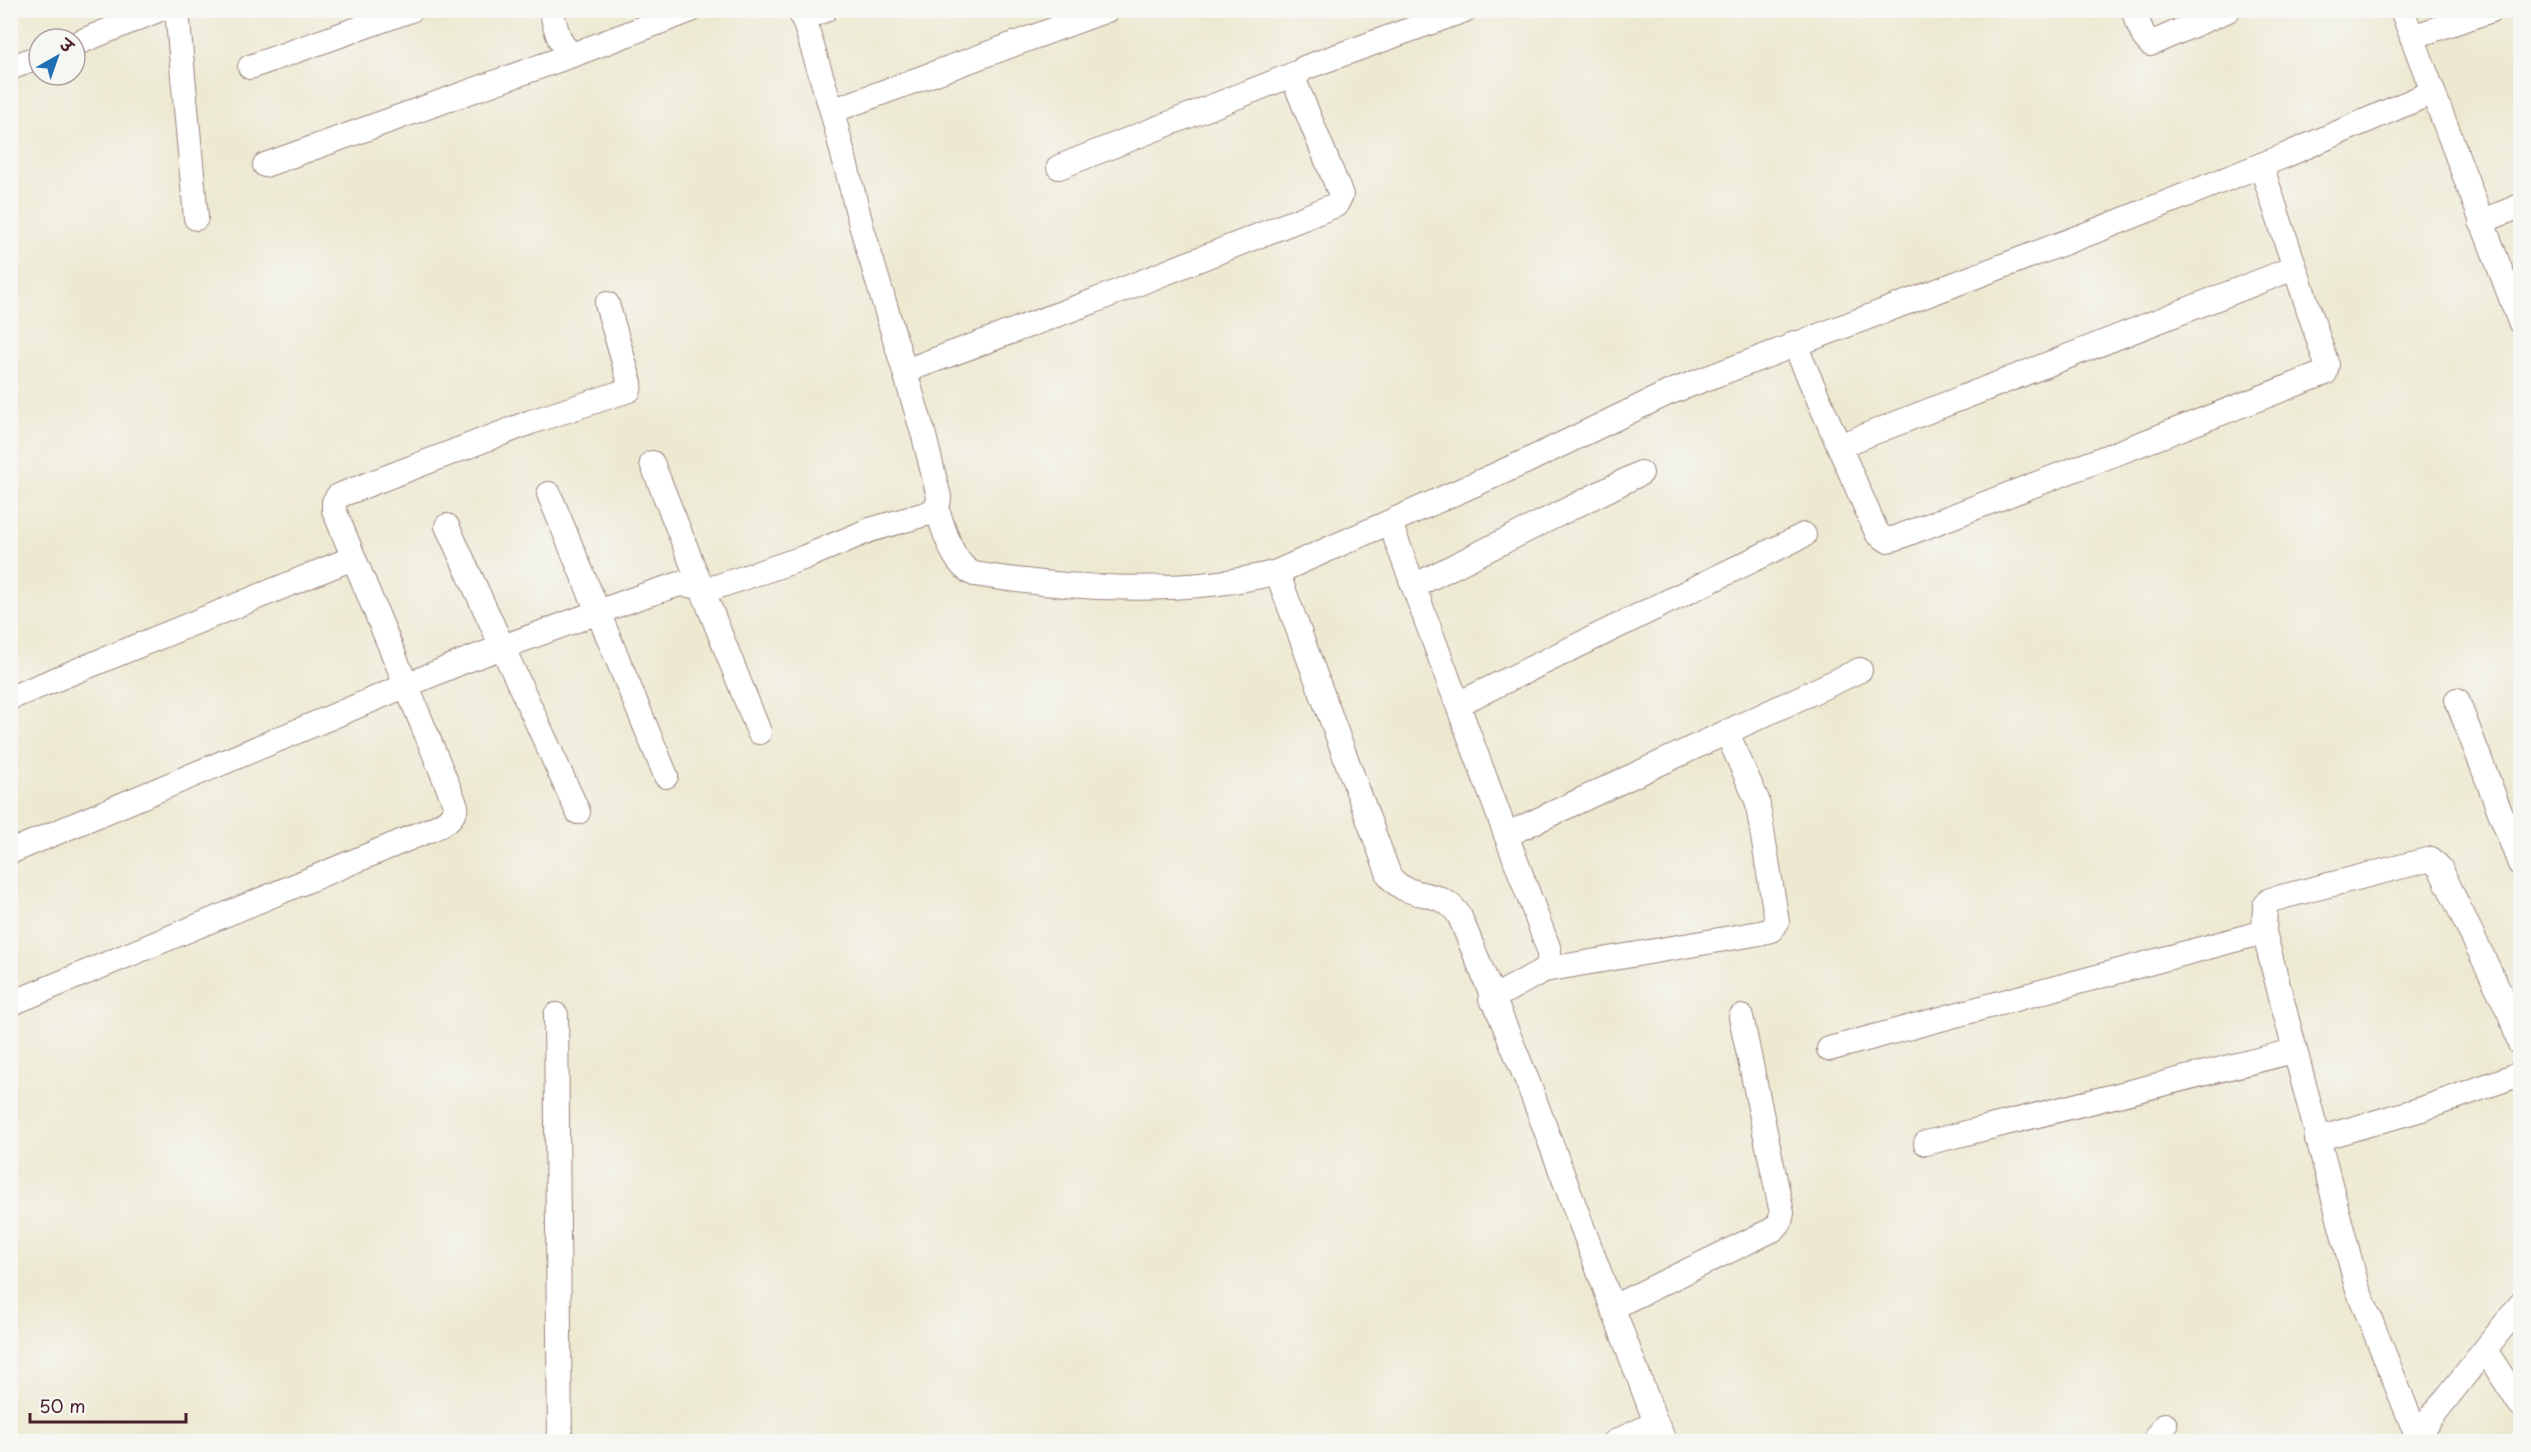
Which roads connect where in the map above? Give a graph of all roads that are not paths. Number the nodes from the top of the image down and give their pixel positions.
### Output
1 (158, 10) edge
2 (177, 10) edge
3 (411, 10) edge
4 (551, 10) edge
5 (692, 10) edge
6 (1107, 10) edge
7 (1465, 10) edge
8 (2133, 10) edge
9 (2228, 10) edge
10 (2402, 10) edge
11 (2492, 10) edge
12 (810, 13) edge
13 (2412, 37) junction
14 (87, 39) edge
15 (575, 54) junction
16 (27, 62) edge
17 (250, 67) dead end
18 (10, 68) edge
19 (1297, 73) junction
20 (2433, 92) junction
21 (832, 111) junction
22 (265, 165) dead end
23 (2261, 165) junction
24 (1059, 167) dead end
25 (2520, 206) edge
26 (196, 218) dead end
27 (2481, 222) junction
28 (2295, 268) junction
29 (607, 304) dead end
30 (2520, 322) edge
31 (1794, 343) junction
32 (905, 371) junction
33 (1839, 446) junction
34 (652, 463) dead end
35 (1641, 473) dead end
36 (549, 494) dead end
37 (936, 508) junction
38 (1390, 523) junction
39 (447, 526) dead end
40 (1804, 535) dead end
41 (353, 558) junction
42 (1277, 572) junction
43 (1414, 586) junction
44 (703, 588) junction
45 (598, 613) junction
46 (502, 648) junction
47 (1860, 670) dead end
48 (405, 686) junction
49 (10, 698) edge
50 (2457, 700) dead end
51 (1458, 704) junction
52 (759, 732) dead end
53 (1727, 733) junction
54 (666, 776) dead end
55 (578, 812) dead end
56 (1506, 835) junction
57 (10, 852) edge
58 (2520, 864) edge
59 (2264, 932) junction
60 (1544, 970) junction
61 (1491, 999) junction
62 (10, 1004) edge
63 (556, 1015) dead end
64 (1741, 1017) dead end
65 (2520, 1044) edge
66 (1829, 1049) dead end
67 (2294, 1051) junction
68 (2520, 1074) edge
69 (2317, 1139) junction
70 (1926, 1143) dead end
71 (2520, 1305) edge
72 (1613, 1307) junction
73 (2485, 1350) junction
74 (2520, 1404) edge
75 (1660, 1432) edge
76 (2414, 1439) edge
77 (560, 1442) edge
78 (1615, 1442) edge

1 - 14 street
2 - 26 street
3 - 17 street
4 - 15 street
5 - 15 street
6 - 21 street
7 - 19 street
8 - 9 street
10 - 13 street
11 - 13 street
12 - 21 street
13 - 20 street
15 - 22 street
16 - 18 street
19 - 24 street
19 - 32 street
20 - 23 street
20 - 27 street
21 - 32 street
23 - 28 street
23 - 31 street
25 - 27 street
27 - 30 street
28 - 33 street
28 - 33 street
29 - 41 street
31 - 33 street
31 - 38 street
32 - 37 street
34 - 44 street
35 - 43 street
36 - 45 street
37 - 42 street
37 - 44 street
38 - 42 street
38 - 43 street
39 - 46 street
40 - 51 street
41 - 48 street
41 - 49 street
42 - 61 street
43 - 51 street
44 - 45 street
44 - 52 street
45 - 46 street
45 - 54 street
46 - 48 street
46 - 55 street
47 - 53 street
48 - 57 street
48 - 62 street
50 - 58 street
51 - 56 street
53 - 56 street
53 - 60 street
56 - 60 street
59 - 65 street
59 - 66 street
59 - 67 street
60 - 61 street
61 - 72 street
63 - 77 street
64 - 72 street
67 - 69 street
67 - 70 street
68 - 69 street
69 - 76 street
71 - 73 street
72 - 75 street
73 - 74 street
73 - 76 street
75 - 78 street

